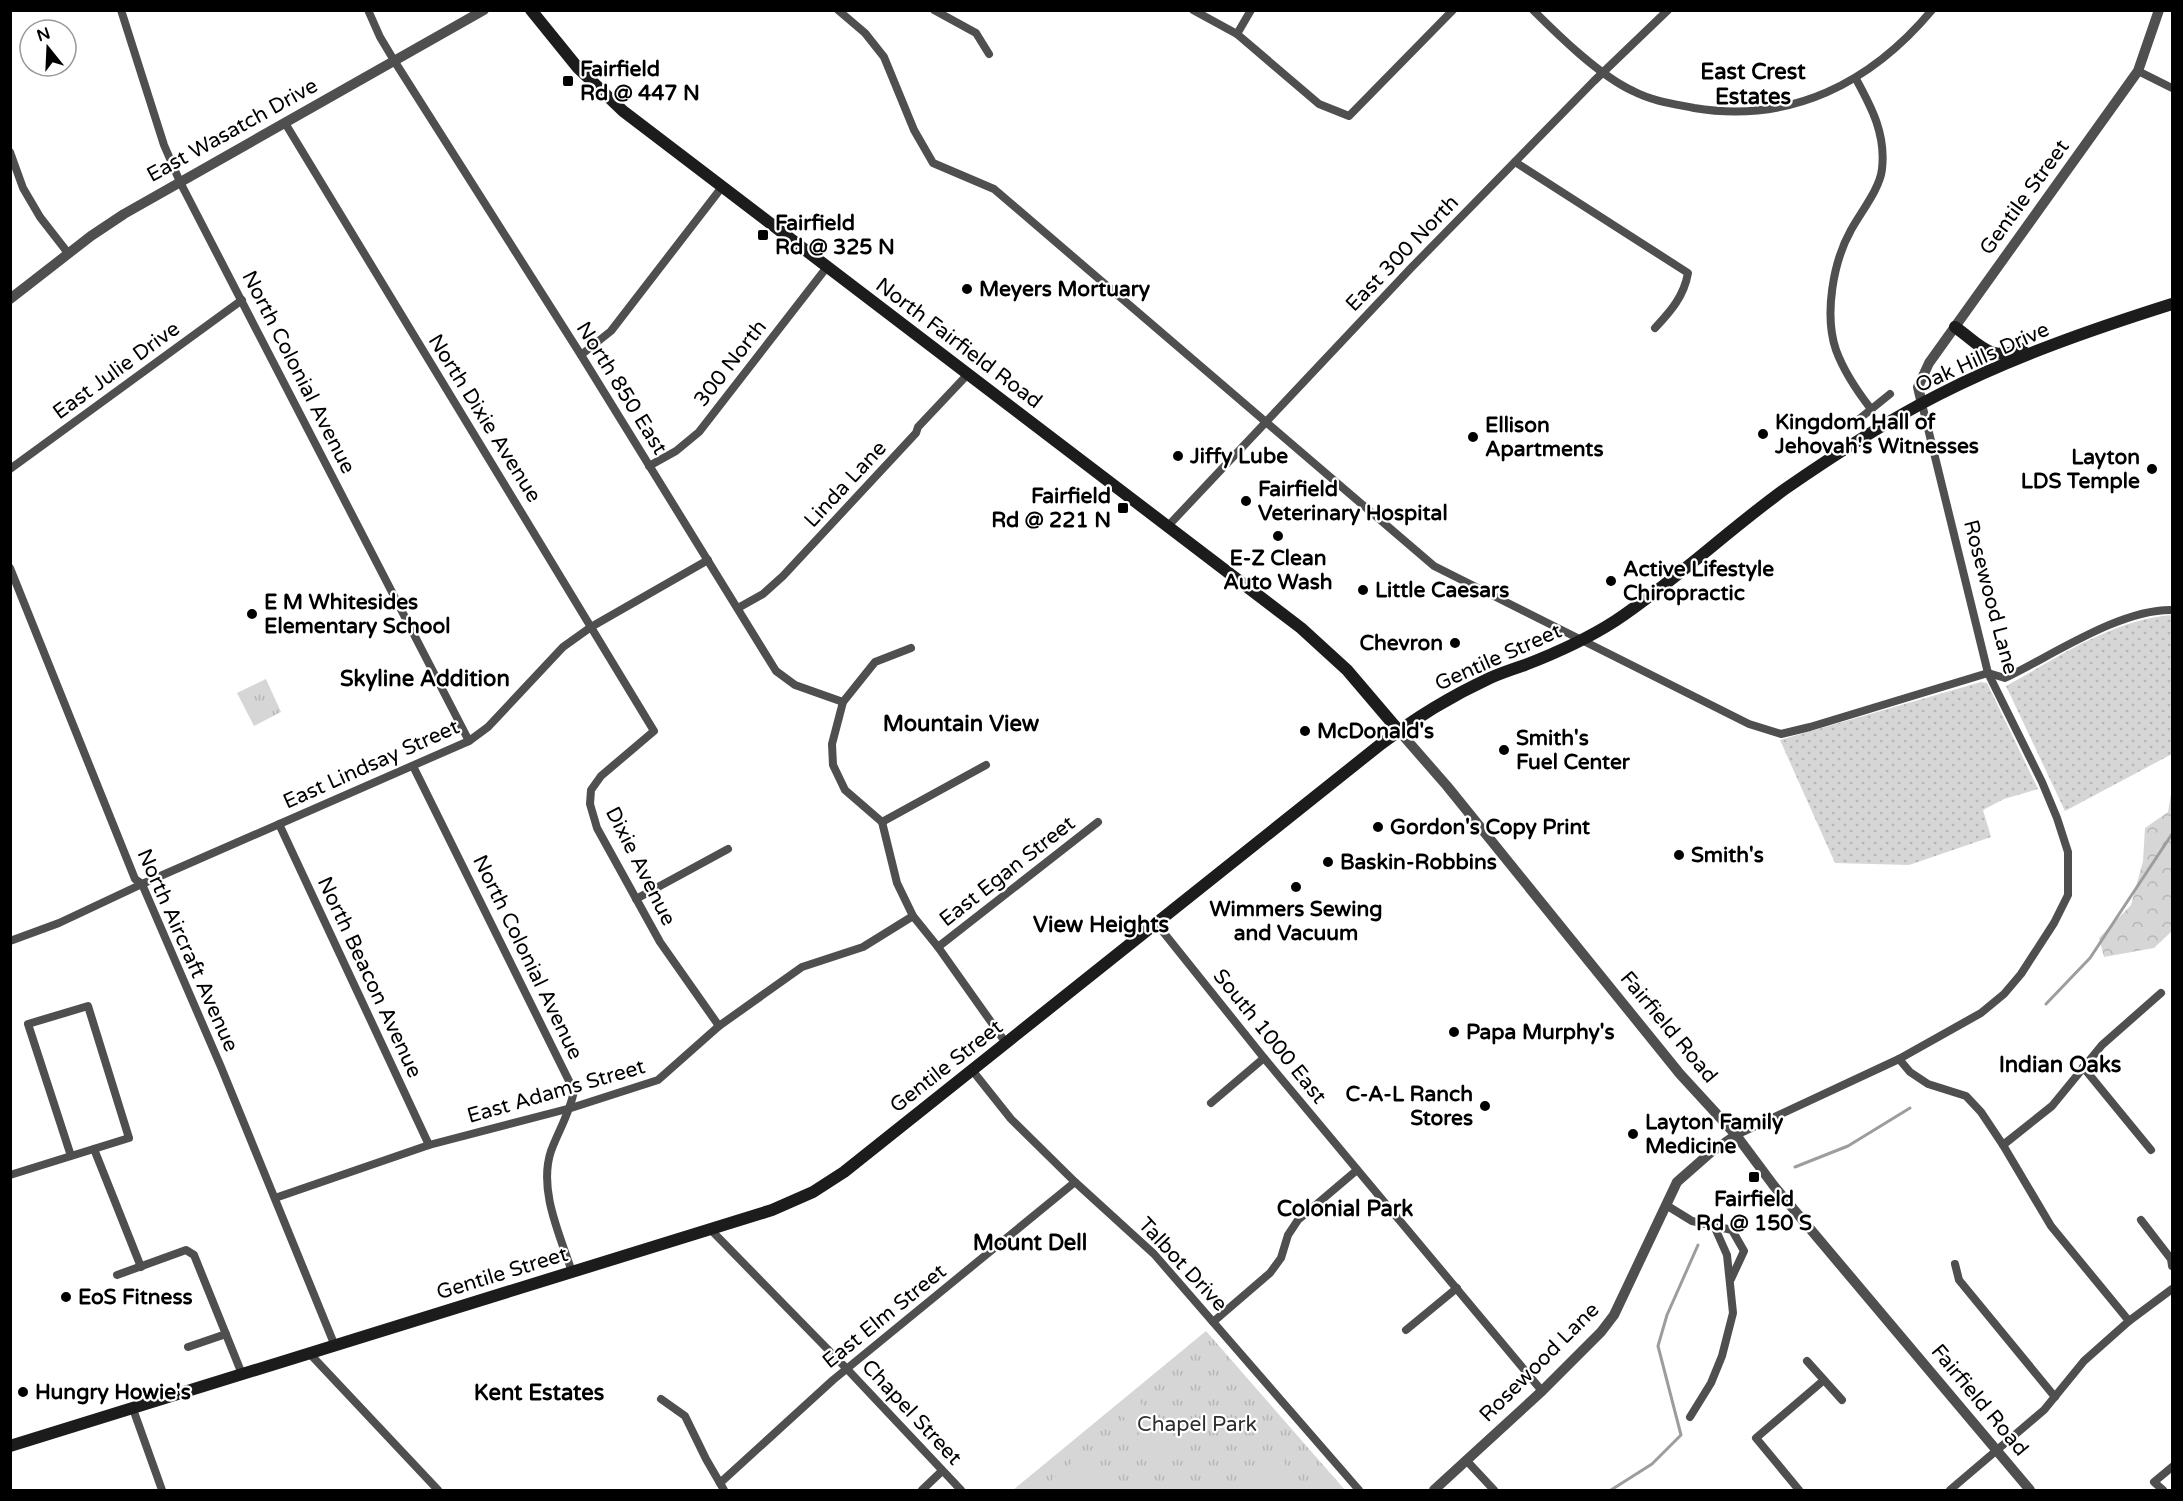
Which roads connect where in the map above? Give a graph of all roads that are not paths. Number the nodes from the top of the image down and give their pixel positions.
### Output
1 (121, 10) edge
2 (368, 10) edge
3 (484, 10) edge
4 (531, 10) edge
5 (838, 10) edge
6 (934, 10) edge
7 (1193, 10) edge
8 (1251, 10) edge
9 (1453, 10) edge
10 (1533, 10) edge
11 (1668, 10) edge
12 (1932, 10) edge
13 (2159, 10) edge
14 (1237, 34) junction
15 (989, 54) dead end
16 (395, 62) junction
17 (2138, 71) junction
18 (1603, 72) junction
19 (1856, 79) junction
20 (2172, 88) edge
21 (285, 123) junction
22 (10, 152) edge
23 (1515, 162) junction
24 (180, 182) junction
25 (722, 188) junction
26 (68, 253) junction
27 (827, 267) junction
28 (10, 299) edge
29 (242, 300) junction
30 (2172, 304) edge
31 (1955, 327) junction
32 (1655, 328) dead end
33 (2085, 334) junction
34 (581, 355) junction
35 (968, 374) junction
36 (1890, 394) dead end
37 (1922, 404) junction
38 (1870, 409) junction
39 (1265, 422) junction
40 (1853, 424) dead end
41 (649, 466) junction
42 (10, 469) edge
43 (1788, 488) joint
44 (1167, 526) junction
45 (708, 560) junction
46 (10, 568) edge
47 (738, 608) junction
48 (2172, 610) edge
49 (591, 627) junction
50 (1582, 641) junction
51 (911, 648) dead end
52 (1988, 673) junction
53 (1371, 698) joint
54 (843, 702) junction
55 (654, 731) joint
56 (1399, 731) junction
57 (469, 741) junction
58 (986, 765) dead end
59 (413, 766) junction
60 (882, 822) junction
61 (1098, 822) dead end
62 (279, 824) junction
63 (728, 849) dead end
64 (142, 884) junction
65 (636, 899) junction
66 (913, 916) junction
67 (1156, 923) junction
68 (10, 941) edge
69 (938, 948) junction
70 (2161, 993) dead end
71 (719, 1026) junction
72 (1006, 1043) junction
73 (1264, 1058) junction
74 (1899, 1059) junction
75 (2083, 1067) junction
76 (972, 1070) junction
77 (1211, 1103) dead end
78 (571, 1108) junction
79 (1736, 1135) junction
80 (429, 1145) junction
81 (2003, 1145) junction
82 (94, 1149) junction
83 (2151, 1150) dead end
84 (71, 1156) junction
85 (1357, 1170) junction
86 (10, 1175) edge
87 (1075, 1182) junction
88 (275, 1198) junction
89 (1666, 1204) junction
90 (2141, 1220) dead end
91 (1715, 1228) junction
92 (710, 1229) junction
93 (1956, 1263) dead end
94 (2172, 1266) edge
95 (141, 1267) junction
96 (572, 1272) junction
97 (117, 1275) dead end
98 (1731, 1279) junction
99 (1456, 1288) junction
100 (2172, 1289) edge
101 (2129, 1321) junction
102 (1213, 1322) junction
103 (1406, 1330) dead end
104 (226, 1334) junction
105 (335, 1346) junction
106 (188, 1347) dead end
107 (310, 1354) junction
108 (1807, 1361) dead end
109 (847, 1369) junction
110 (242, 1374) junction
111 (1824, 1380) junction
112 (1542, 1391) junction
113 (2055, 1397) junction
114 (661, 1399) dead end
115 (1842, 1400) dead end
116 (133, 1408) junction
117 (1690, 1418) dead end
118 (10, 1446) edge
119 (1997, 1452) junction
120 (1466, 1460) junction
121 (2172, 1467) edge
122 (942, 1471) junction
123 (722, 1487) edge
124 (162, 1491) edge
125 (438, 1491) edge
126 (922, 1491) edge
127 (961, 1491) edge
128 (1359, 1491) edge
129 (1434, 1491) edge
130 (1494, 1491) edge
131 (1798, 1491) edge
132 (1950, 1491) edge
133 (2030, 1491) edge
134 (2163, 1491) edge

1 - 24 street, North Colonial Avenue
2 - 16 street, North 850 East
3 - 16 street, East Wasatch Drive
4 - 25 main road, North Fairfield Road
5 - 39 street
6 - 15 street
7 - 14 street
8 - 14 street
9 - 14 street
10 - 18 street
11 - 18 street, East 300 North
12 - 19 street
13 - 17 street, Gentile Street
16 - 21 street, East Wasatch Drive
16 - 34 street, North 850 East
17 - 20 street
17 - 31 street, Gentile Street
18 - 19 street
18 - 23 street, East 300 North
19 - 38 street
21 - 24 street, East Wasatch Drive
21 - 49 street, North Dixie Avenue
22 - 26 street
23 - 32 street
23 - 39 street, East 300 North
24 - 26 street, East Wasatch Drive
24 - 29 street, North Colonial Avenue
25 - 27 main road, North Fairfield Road
25 - 34 street
26 - 28 street, East Wasatch Drive
27 - 35 main road, North Fairfield Road
27 - 41 street, 300 North
29 - 42 street, East Julie Drive
29 - 57 street, North Colonial Avenue
30 - 33 main road, Oak Hills Drive
31 - 33 main road
31 - 37 street, Gentile Street
33 - 37 main road, Oak Hills Drive
34 - 41 street, North 850 East
35 - 44 main road, North Fairfield Road
35 - 47 street, Linda Lane
36 - 38 street
37 - 43 main road, Oak Hills Drive
37 - 52 street, Rosewood Lane
38 - 40 street
39 - 44 street, East 300 North
39 - 50 street
41 - 45 street, North 850 East
43 - 50 main road, Gentile Street
44 - 53 main road, North Fairfield Road
45 - 47 street, North 850 East
45 - 49 street, East Lindsay Street
46 - 64 street, North Aircraft Avenue
47 - 54 street, North 850 East
48 - 52 street
49 - 55 street, North Dixie Avenue
49 - 57 street, East Lindsay Street
50 - 52 street
50 - 56 main road, Gentile Street
51 - 54 street
52 - 74 street, Rosewood Lane
53 - 56 main road, Fairfield Road
54 - 60 street
55 - 65 street, Dixie Avenue
56 - 67 main road, Gentile Street
56 - 79 street, Fairfield Road
57 - 59 street, East Lindsay Street
58 - 60 street
59 - 62 street, East Lindsay Street
59 - 78 street, North Colonial Avenue
60 - 66 street
61 - 69 street, East Egan Street
62 - 64 street, East Lindsay Street
62 - 80 street, North Beacon Avenue
63 - 65 street
64 - 68 street, East Lindsay Street
64 - 88 street, North Aircraft Avenue
65 - 71 street, Dixie Avenue
66 - 69 street
66 - 71 street, East Adams Street
67 - 72 main road, Gentile Street
67 - 73 street, South 1000 East
69 - 72 street
70 - 75 street
71 - 78 street, East Adams Street
72 - 76 main road, Gentile Street
73 - 77 street
73 - 85 street, South 1000 East
74 - 79 street
74 - 81 street
75 - 81 street
75 - 83 street
76 - 87 street, Talbot Drive
76 - 92 main road, Gentile Street
78 - 80 street, East Adams Street
78 - 96 street, North Colonial Avenue
79 - 89 street, Rosewood Lane
79 - 119 street, Fairfield Road
80 - 88 street, East Adams Street
81 - 101 street
82 - 84 street
82 - 84 street
82 - 95 street
84 - 86 street
85 - 99 street, South 1000 East
85 - 102 street
87 - 102 street, Talbot Drive
87 - 109 street, East Elm Street
88 - 105 street, North Aircraft Avenue
89 - 91 street
89 - 112 street, Rosewood Lane
90 - 94 street
91 - 98 street
91 - 98 street
92 - 96 main road, Gentile Street
92 - 109 street, Chapel Street
93 - 113 street
95 - 97 street
95 - 104 street
96 - 105 main road, Gentile Street
98 - 117 street
99 - 103 street
99 - 112 street, South 1000 East
100 - 101 street
101 - 113 street
102 - 128 street, Talbot Drive
104 - 106 street
104 - 110 street
105 - 107 main road, Gentile Street
107 - 110 main road, Gentile Street
107 - 125 street
108 - 111 street
109 - 122 street, Chapel Street
109 - 123 street, East Elm Street
110 - 116 main road, Gentile Street
111 - 115 street
111 - 131 street
112 - 120 street, Rosewood Lane
113 - 119 street
114 - 123 street
116 - 118 main road, Gentile Street
116 - 124 street
119 - 132 street
119 - 133 street, Fairfield Road
120 - 129 street, Rosewood Lane
120 - 130 street
121 - 134 street
122 - 126 street
122 - 127 street, Chapel Street

